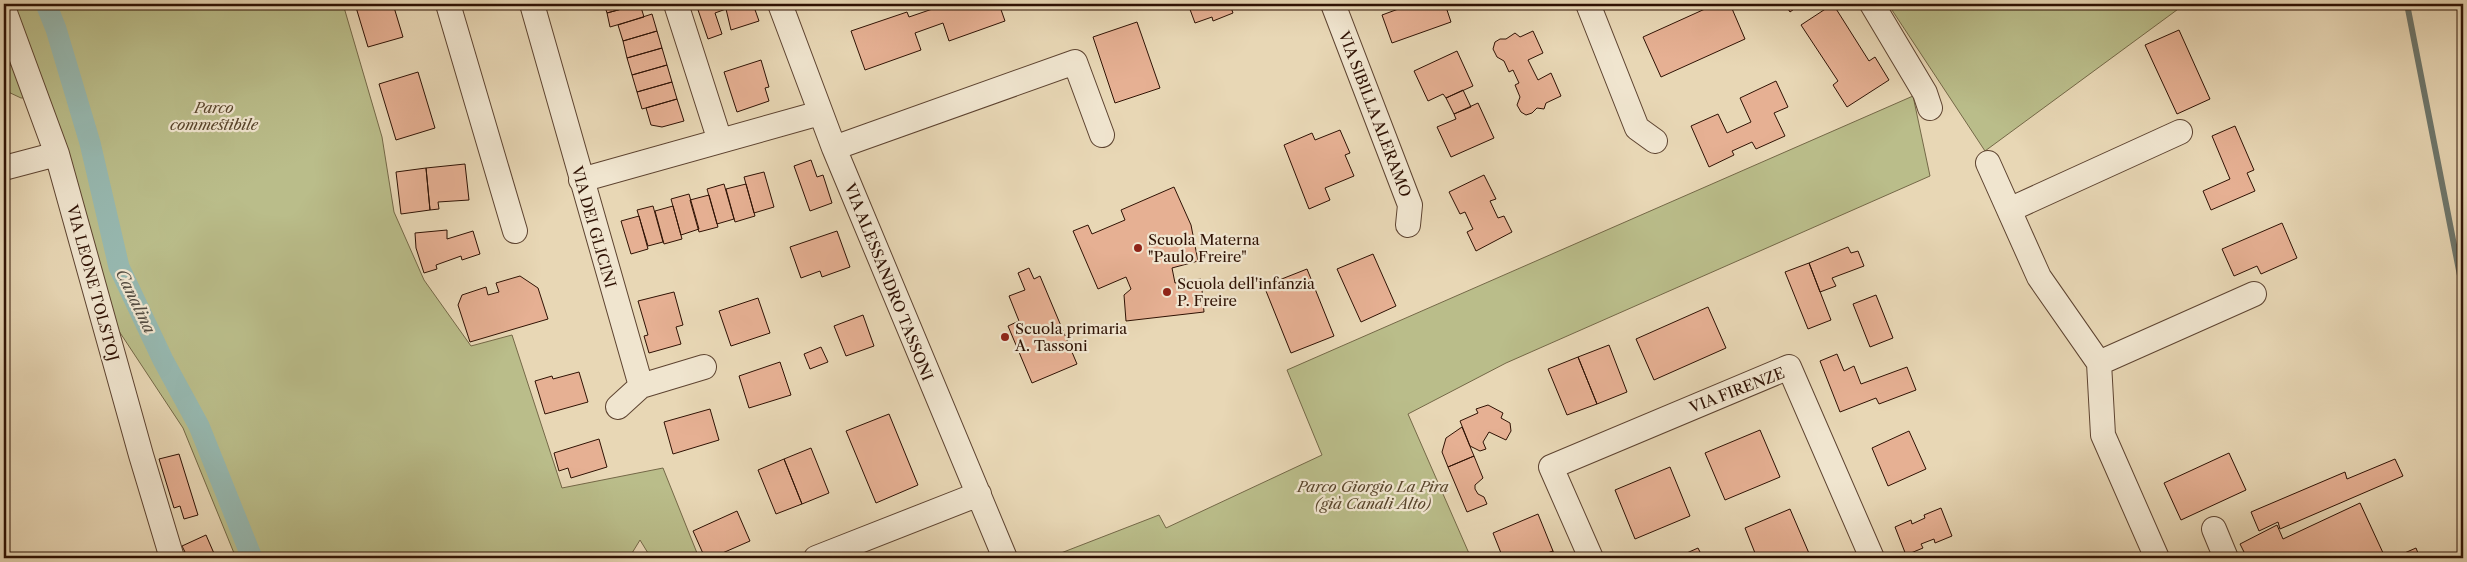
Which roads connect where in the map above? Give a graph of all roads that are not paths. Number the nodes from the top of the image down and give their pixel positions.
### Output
1 (448, 4) edge
2 (532, 4) edge
3 (676, 4) edge
4 (780, 4) edge
5 (1334, 4) edge
6 (1588, 4) edge
7 (1872, 4) edge
8 (4, 10) edge
9 (1930, 108) dead end
10 (820, 113) junction
11 (2180, 132) dead end
12 (1102, 135) dead end
13 (720, 141) junction
14 (1655, 141) dead end
15 (834, 148) junction
16 (57, 154) junction
17 (1988, 163) dead end
18 (4, 168) edge
19 (581, 180) junction
20 (2009, 210) junction
21 (1408, 224) dead end
22 (515, 230) dead end
23 (2254, 294) dead end
24 (2100, 362) junction
25 (704, 367) dead end
26 (641, 386) junction
27 (618, 407) dead end
28 (979, 494) junction
29 (2214, 529) dead end
30 (172, 558) edge
31 (816, 558) edge
32 (1005, 558) edge
33 (1591, 558) edge
34 (1872, 558) edge
35 (2157, 558) edge
36 (2226, 558) edge

1 - 22 street
2 - 19 street, VIA DEI GLICINI
3 - 13 street
4 - 10 street, VIA ALESSANDRO TASSONI
5 - 21 street, VIA SIBILLA ALERAMO
6 - 14 street
7 - 9 street
8 - 16 street, VIA LEONE TOLSTOJ
10 - 13 street
10 - 15 street, VIA ALESSANDRO TASSONI
11 - 20 street
12 - 15 street
13 - 19 street
15 - 28 street, VIA ALESSANDRO TASSONI
16 - 18 street
16 - 30 street, VIA LEONE TOLSTOJ
17 - 20 street
19 - 26 street, VIA DEI GLICINI
20 - 24 street
23 - 24 street
24 - 35 street
25 - 26 street
26 - 27 street
28 - 31 street
28 - 32 street, VIA ALESSANDRO TASSONI
29 - 36 street
33 - 34 street, VIA FIRENZE

